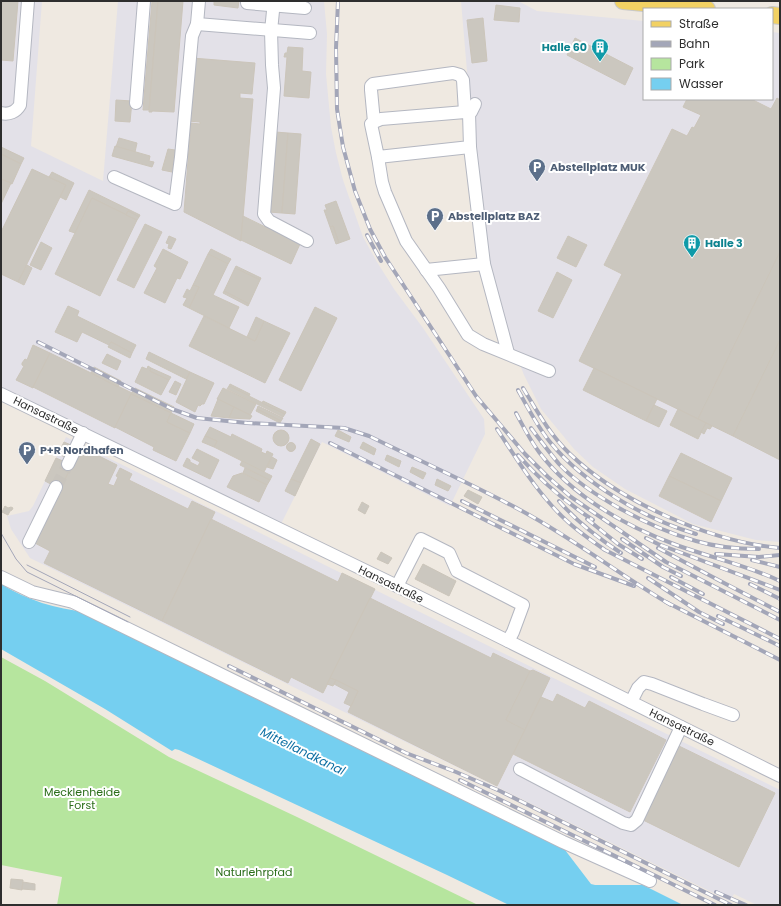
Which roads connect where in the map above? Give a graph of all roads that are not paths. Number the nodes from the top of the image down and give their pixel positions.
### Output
1 (28, 1) edge
2 (144, 1) edge
3 (199, 1) edge
4 (623, 1) edge
5 (248, 3) dead end
6 (274, 3) edge
7 (305, 8) dead end
8 (696, 8) edge
9 (197, 24) junction
10 (271, 31) junction
11 (310, 33) dead end
12 (136, 103) dead end
13 (470, 109) junction
14 (1, 113) edge
15 (374, 122) junction
16 (470, 147) junction
17 (378, 157) junction
18 (114, 177) dead end
19 (306, 241) dead end
20 (484, 264) junction
21 (426, 270) junction
22 (508, 353) junction
23 (549, 371) dead end
24 (1, 394) edge
25 (83, 433) junction
26 (68, 464) tunnel mouth
27 (56, 487) tunnel mouth
28 (29, 542) dead end
29 (1, 577) edge
30 (397, 586) junction
31 (508, 641) junction
32 (631, 702) junction
33 (733, 715) dead end
34 (681, 727) junction
35 (520, 769) dead end
36 (780, 776) edge
37 (650, 882) dead end

1 - 14 street
2 - 12 street
3 - 9 street
4 - 8 main road
5 - 6 street
6 - 7 street
6 - 10 street
9 - 10 street
9 - 18 street
10 - 11 street
10 - 19 street
13 - 15 street
13 - 15 street
13 - 16 street
15 - 17 street
16 - 17 street
16 - 20 street
17 - 21 street
20 - 21 street
20 - 22 street
21 - 22 street
22 - 23 street
24 - 25 street, Hansastraße
25 - 26 street
25 - 30 street, Hansastraße
27 - 28 street
29 - 37 street
30 - 31 street, Hansastraße
30 - 31 street
31 - 32 street, Hansastraße
32 - 33 street
32 - 34 street, Hansastraße
34 - 35 street
34 - 36 street, Hansastraße

